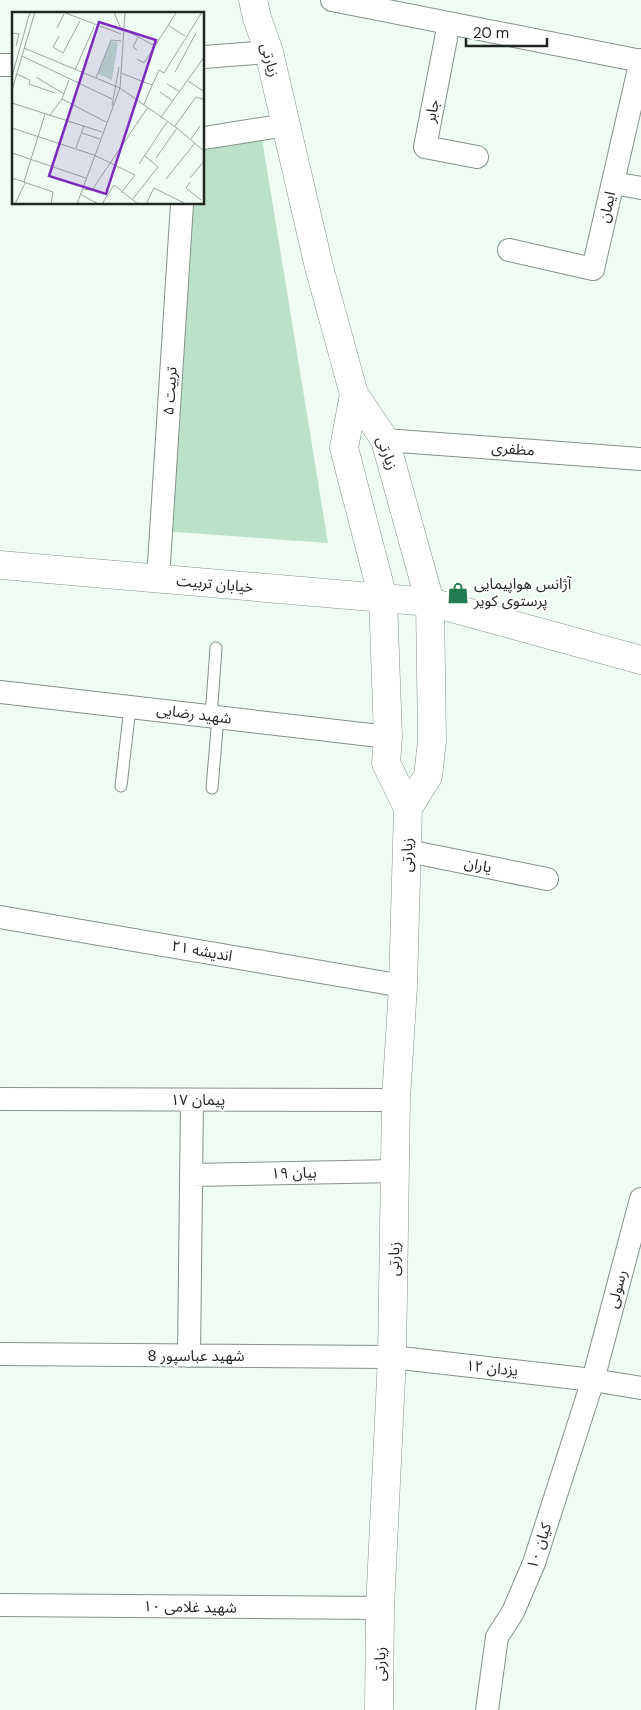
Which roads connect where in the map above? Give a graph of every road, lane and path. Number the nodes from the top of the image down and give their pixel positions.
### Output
1 (332, 0) edge
2 (251, 6) edge
3 (450, 23) junction
4 (270, 52) junction
5 (205, 57) edge
6 (641, 60) edge
7 (286, 125) junction
8 (205, 138) edge
9 (477, 157) dead end
10 (613, 183) junction
11 (641, 188) edge
12 (182, 205) edge
13 (509, 250) dead end
14 (354, 394) junction
15 (385, 440) junction
16 (641, 459) edge
17 (0, 566) edge
18 (158, 579) junction
19 (383, 598) junction
20 (430, 602) junction
21 (216, 648) dead end
22 (641, 660) edge
23 (0, 692) edge
24 (130, 707) junction
25 (215, 717) junction
26 (388, 737) junction
27 (121, 786) dead end
28 (212, 788) dead end
29 (408, 808) junction
30 (408, 851) junction
31 (547, 879) dead end
32 (0, 917) edge
33 (403, 986) junction
34 (0, 1099) edge
35 (192, 1100) junction
36 (396, 1100) junction
37 (396, 1171) junction
38 (191, 1175) junction
39 (641, 1199) edge
40 (0, 1354) edge
41 (189, 1356) junction
42 (392, 1357) junction
43 (593, 1380) junction
44 (641, 1388) edge
45 (0, 1605) edge
46 (380, 1608) junction
47 (379, 1710) edge
48 (487, 1710) edge

1 - 3 street
2 - 4 street, زیارتی
3 - 6 street
3 - 9 street, جابر
4 - 5 street
4 - 7 street, زیارتی
6 - 10 street, ایمان
7 - 8 street
7 - 14 street, زیارتی
10 - 11 street
10 - 13 street, ایمان
12 - 18 street, تربیت ۵
14 - 15 street, زیارتی
14 - 19 street, زیارتی
15 - 16 street, مظفری
15 - 20 street, زیارتی
17 - 18 street, خیابان تربیت
18 - 19 street, خیابان تربیت
19 - 20 street, خیابان تربیت
19 - 26 street, زیارتی
20 - 22 street, خیابان تربیت
20 - 29 street, زیارتی
21 - 25 lane
23 - 24 street, شهید رضایی
24 - 25 street, شهید رضایی
24 - 27 lane
25 - 26 street, شهید رضایی
25 - 28 lane
26 - 29 street, زیارتی
29 - 30 street, زیارتی
30 - 31 street, یاران
30 - 33 street, زیارتی
32 - 33 street, اندیشه ۲۱
33 - 36 street, زیارتی
34 - 35 street, پیمان ۱۷
35 - 36 street, پیمان ۱۷
35 - 38 street
36 - 37 street, زیارتی
37 - 38 street, بیان ۱۹
37 - 42 street, زیارتی
38 - 41 street
39 - 43 street, رسولی
40 - 41 street, شهید عباسپور 8
41 - 42 street, شهید عباسپور 8
42 - 43 street, یزدان ۱۲
42 - 46 street, زیارتی
43 - 44 street, یزدان ۱۲
43 - 48 street, کیان ۱۰
45 - 46 street, شهید غلامی ۱۰
46 - 47 street, زیارتی

